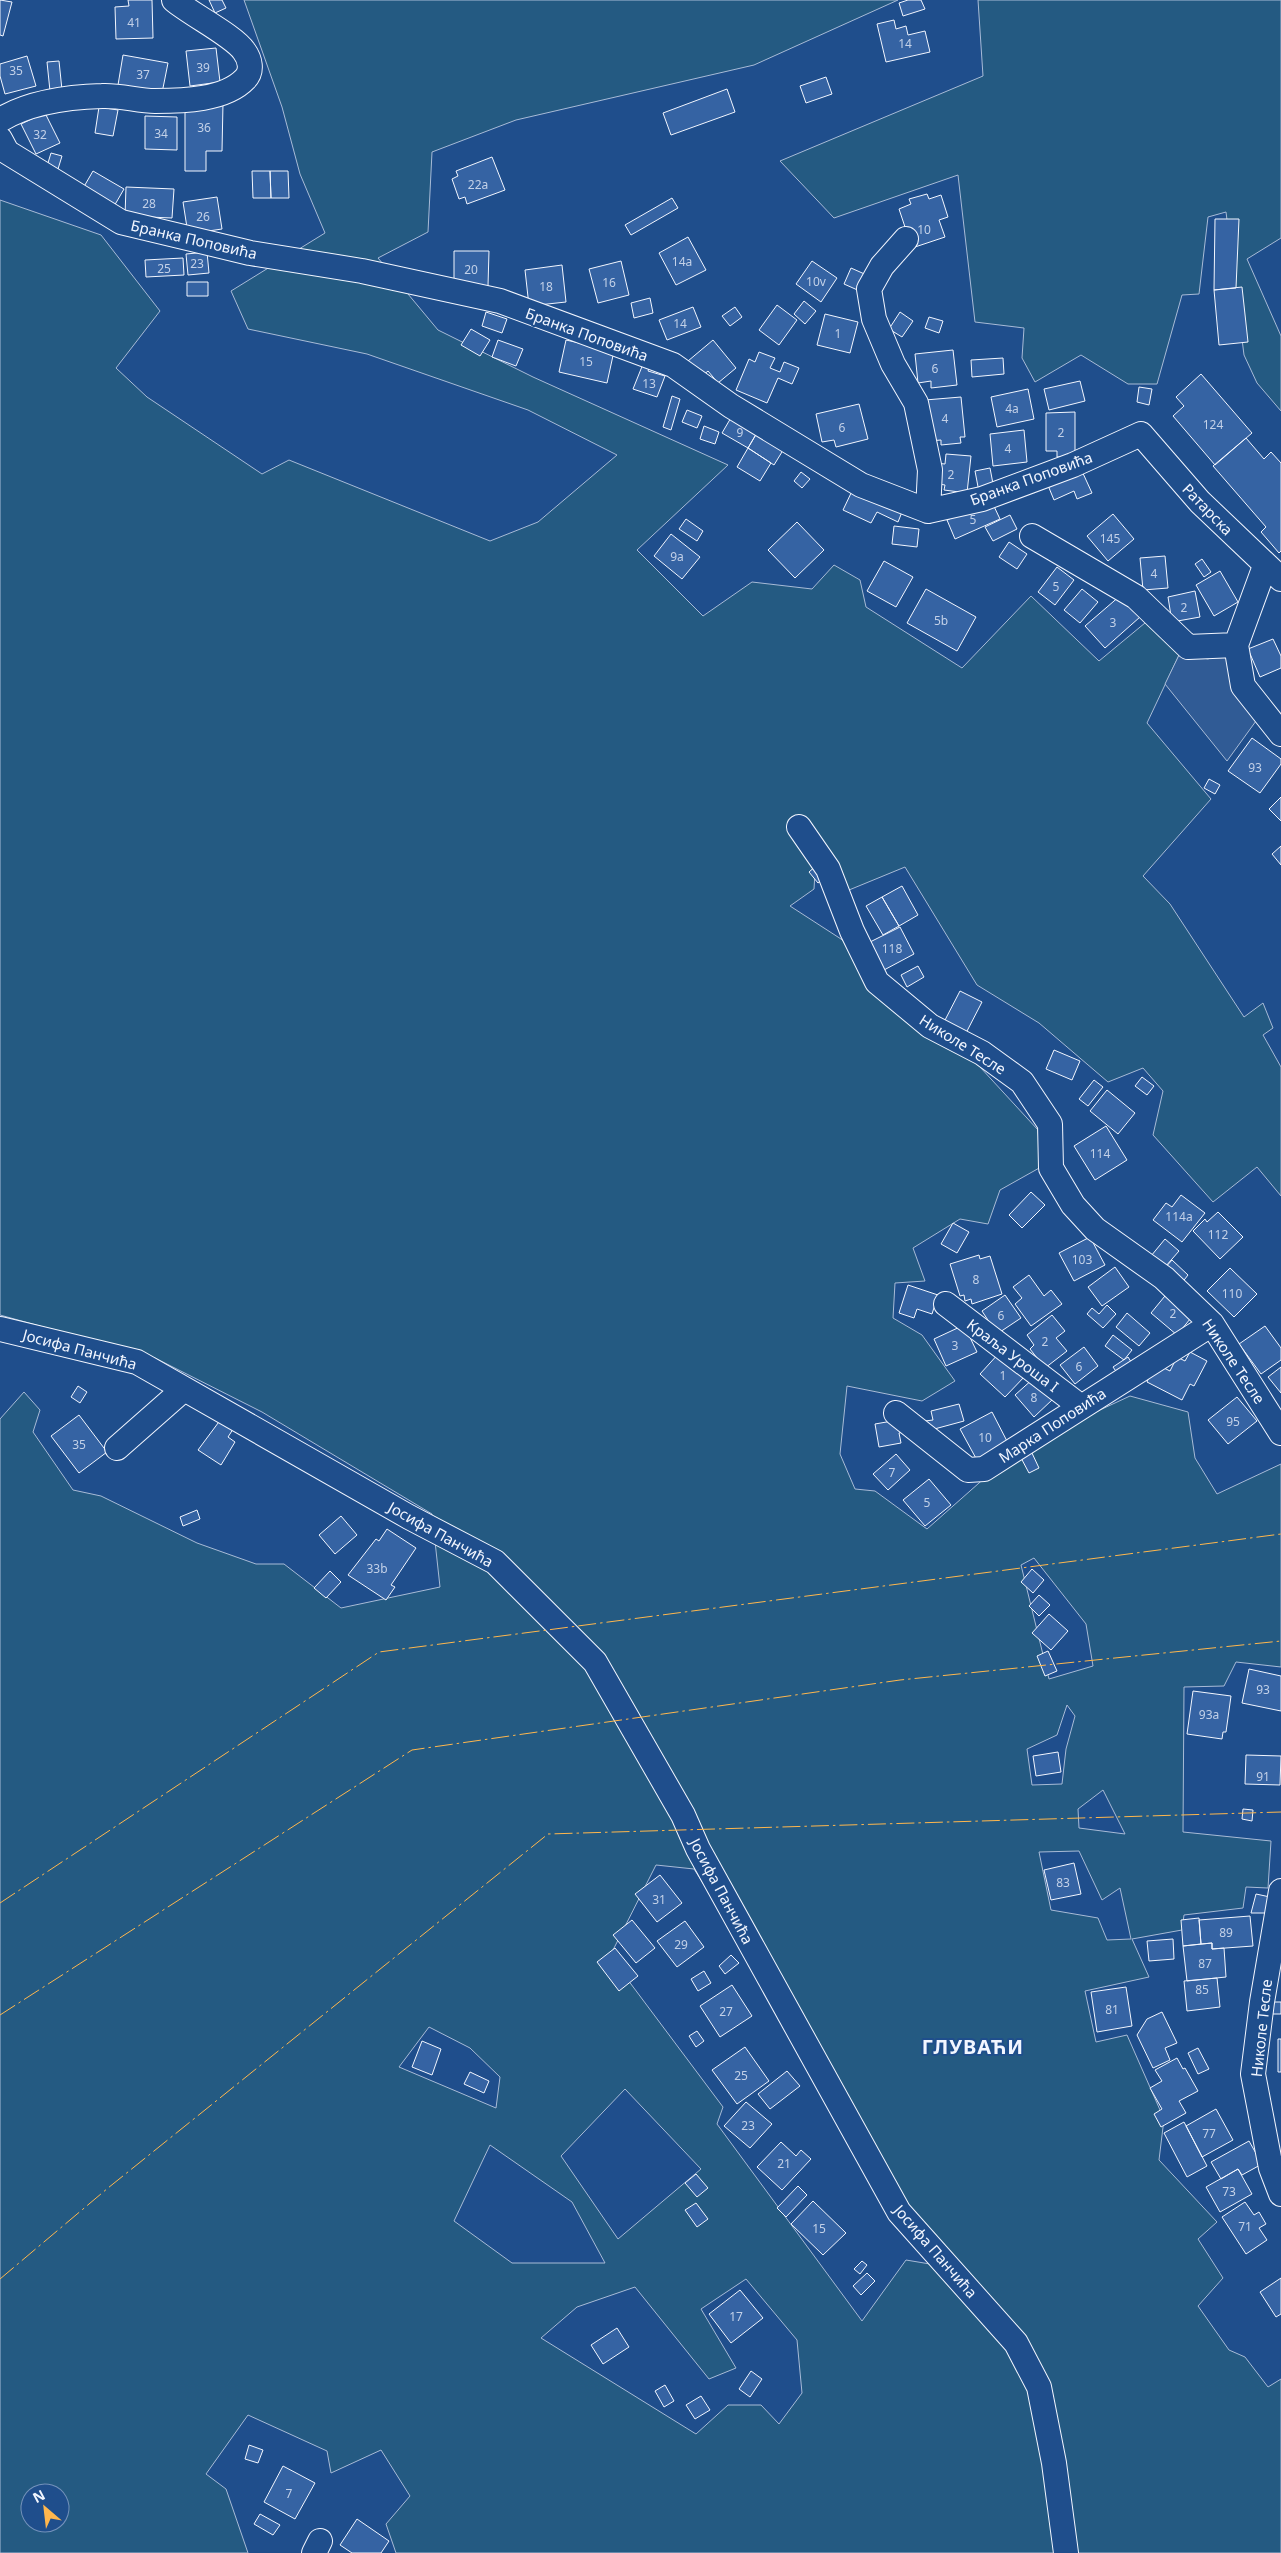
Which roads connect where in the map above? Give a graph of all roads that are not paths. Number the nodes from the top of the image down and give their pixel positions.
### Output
1 (174, 0) edge
2 (0, 120) edge
3 (2, 146) edge
4 (906, 239) dead end
5 (1141, 434) joint
6 (928, 511) junction
7 (1032, 536) dead end
8 (1273, 572) edge
9 (1236, 645) junction
10 (1281, 734) edge
11 (799, 827) dead end
12 (946, 1304) dead end
13 (1212, 1324) junction
14 (0, 1329) edge
15 (184, 1389) junction
16 (1080, 1406) junction
17 (896, 1414) dead end
18 (1281, 1433) edge
19 (117, 1448) dead end
20 (1281, 1891) edge
21 (1276, 2165) edge
22 (1281, 2194) edge
23 (1066, 2553) edge

1 - 2 street
3 - 6 street, Бранка Поповића
4 - 6 street
5 - 6 street, Бранка Поповића
5 - 8 street, Ратарска
7 - 9 street
8 - 9 street
9 - 10 street
11 - 13 street, Николе Тесле
12 - 16 street, Краља Уроша I
13 - 16 street, Марка Поповића
13 - 18 street, Николе Тесле
14 - 15 street, Јосифа Панчића
15 - 19 street
15 - 23 street, Јосифа Панчића
16 - 17 street, Марка Поповића
20 - 21 street, Николе Тесле
21 - 22 street, Николе Тесле

